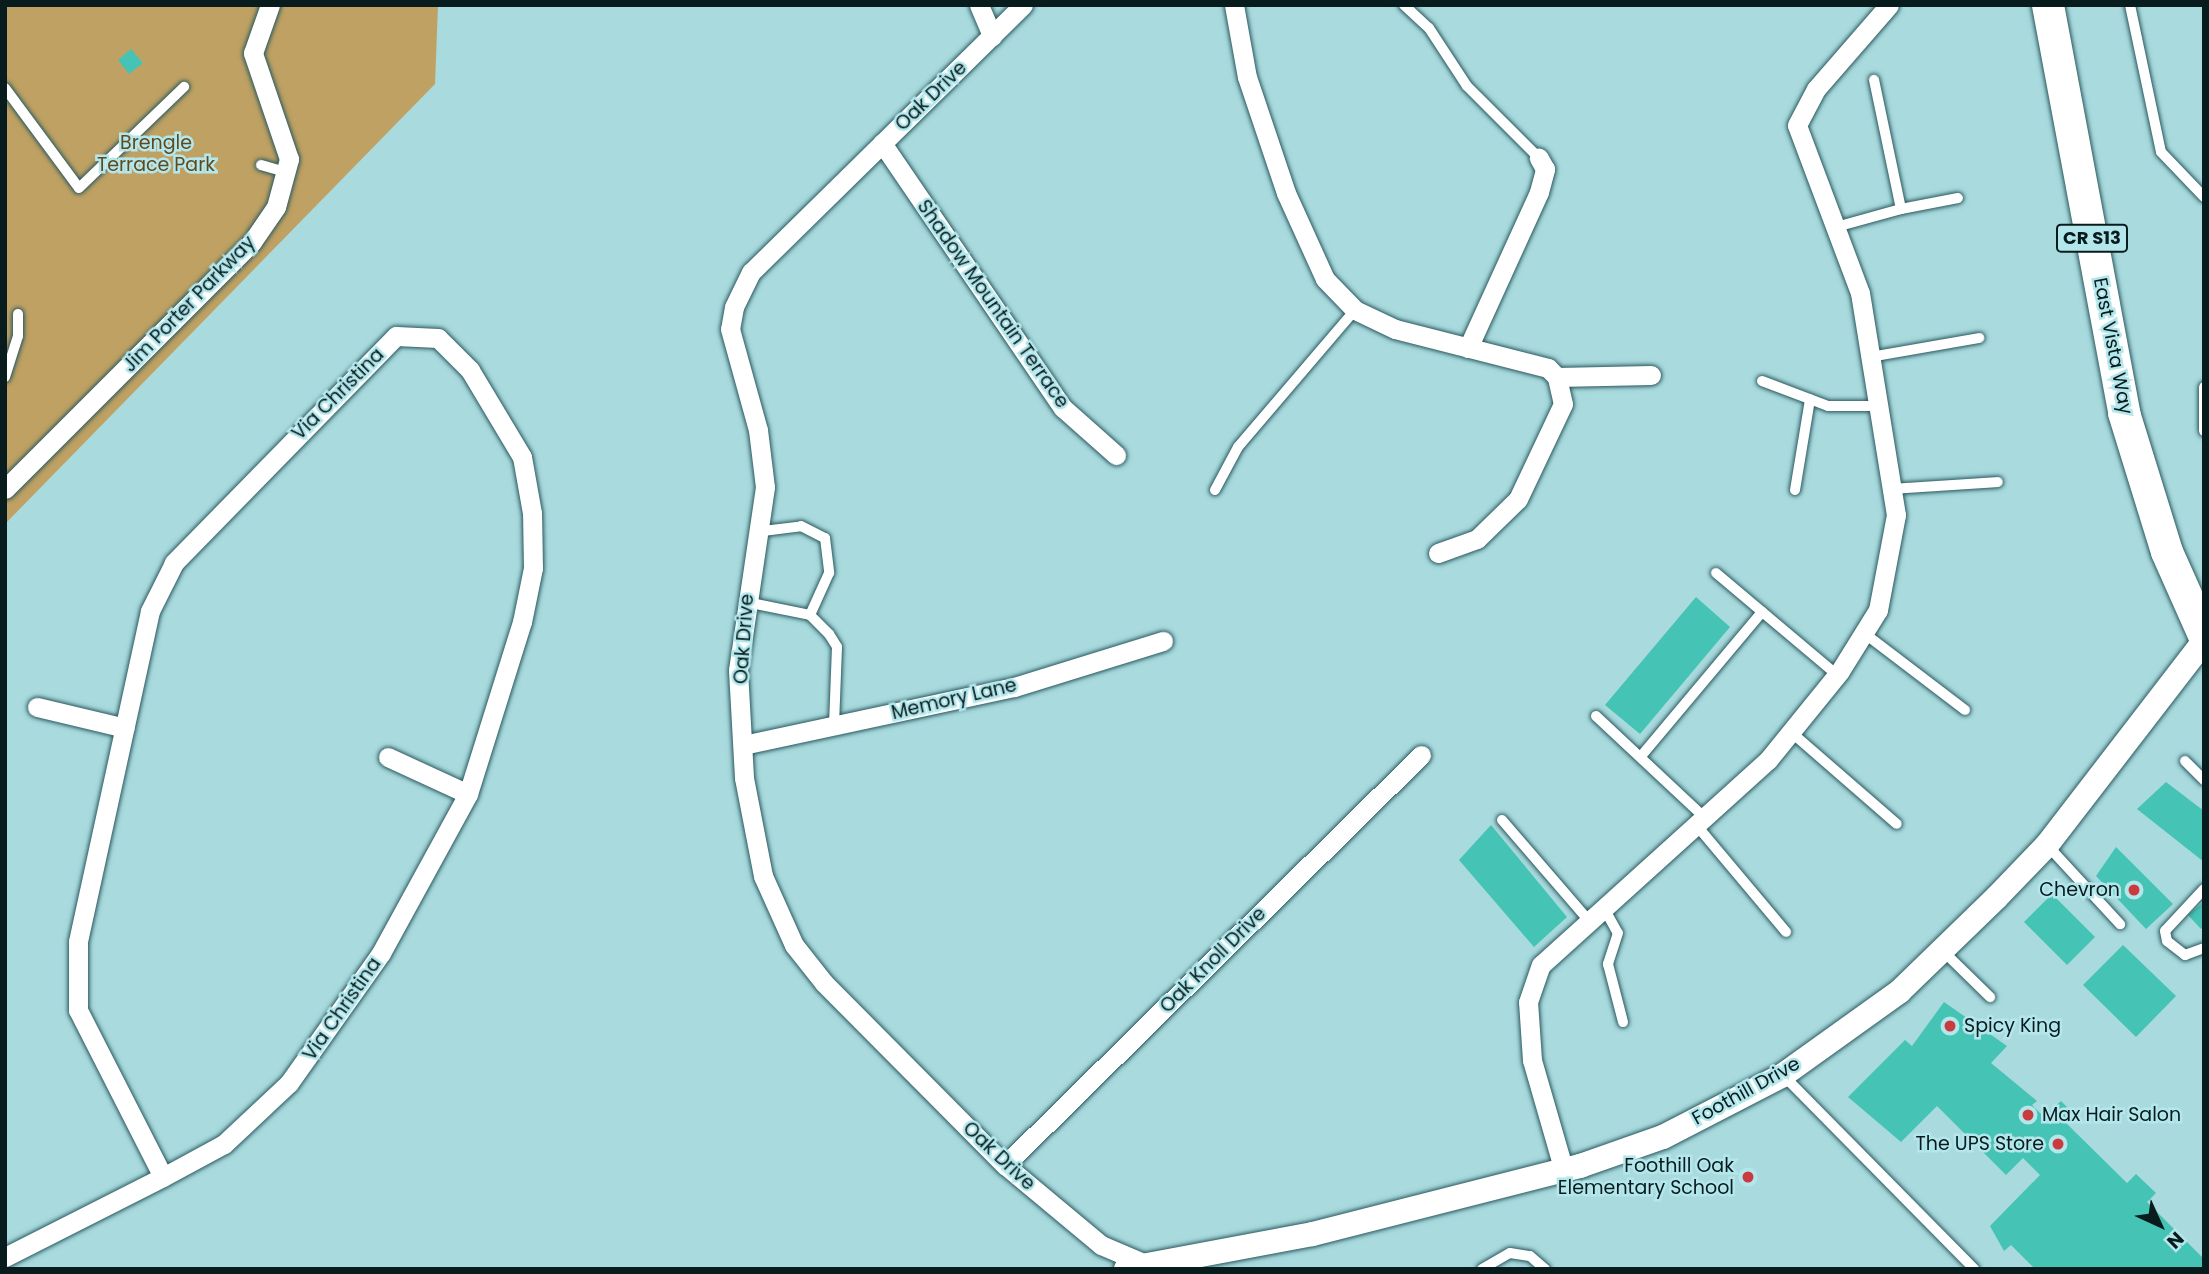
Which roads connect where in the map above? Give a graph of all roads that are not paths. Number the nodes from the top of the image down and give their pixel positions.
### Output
1 (270, 5) edge
2 (979, 5) edge
3 (1023, 5) edge
4 (1234, 5) edge
5 (1404, 5) edge
6 (1889, 5) edge
7 (2048, 5) edge
8 (2130, 5) edge
9 (992, 36) junction
10 (1874, 80) dead end
11 (184, 87) dead end
12 (5, 88) edge
13 (882, 143) junction
14 (1539, 158) joint
15 (261, 165) dead end
16 (286, 172) junction
17 (2204, 197) edge
18 (1958, 198) dead end
19 (1901, 209) junction
20 (1836, 227) junction
21 (1355, 310) junction
22 (18, 314) dead end
23 (1979, 338) dead end
24 (1468, 348) junction
25 (1870, 357) junction
26 (1651, 375) dead end
27 (5, 377) edge
28 (1557, 377) junction
29 (1762, 381) dead end
30 (2204, 387) edge
31 (1810, 399) junction
32 (1878, 406) junction
33 (2204, 431) edge
34 (1116, 455) dead end
35 (1998, 482) dead end
36 (5, 489) edge
37 (1892, 489) junction
38 (1214, 490) dead end
39 (1795, 490) dead end
40 (763, 531) junction
41 (1438, 553) dead end
42 (1716, 573) dead end
43 (746, 602) junction
44 (1762, 612) junction
45 (810, 615) junction
46 (1864, 633) junction
47 (2204, 635) edge
48 (1163, 640) dead end
49 (2204, 641) edge
50 (1837, 675) junction
51 (37, 707) dead end
52 (1965, 710) dead end
53 (1596, 716) dead end
54 (834, 726) junction
55 (125, 728) junction
56 (1791, 732) junction
57 (743, 745) junction
58 (1421, 755) dead end
59 (1642, 755) junction
60 (388, 757) dead end
61 (2185, 761) dead end
62 (2204, 780) edge
63 (468, 794) junction
64 (1502, 820) dead end
65 (1702, 823) junction
66 (1897, 824) dead end
67 (2046, 845) junction
68 (2204, 889) edge
69 (1598, 916) junction
70 (2120, 924) dead end
71 (1786, 932) dead end
72 (2204, 948) edge
73 (1943, 951) junction
74 (1990, 997) dead end
75 (1623, 1022) dead end
76 (1783, 1075) junction
77 (1005, 1165) junction
78 (1564, 1171) junction
79 (163, 1177) junction
80 (1273, 1240) junction
81 (5, 1257) edge
82 (1142, 1267) edge
83 (1218, 1269) edge
84 (1482, 1269) edge
85 (1545, 1269) edge
86 (1974, 1269) edge

1 - 16 street, Jim Porter Parkway
2 - 9 street
3 - 9 street, Oak Drive
4 - 21 street
5 - 14 lane
6 - 20 street
7 - 47 main road, East Vista Way / CR S13
8 - 17 lane
9 - 13 street, Oak Drive
10 - 19 lane
11 - 12 lane
13 - 34 street, Shadow Mountain Terrace
13 - 40 street, Oak Drive
14 - 24 street
15 - 16 lane
16 - 36 street, Jim Porter Parkway
18 - 19 lane
19 - 20 lane
20 - 25 street
21 - 24 street
21 - 38 lane
22 - 27 lane
23 - 25 lane
24 - 28 street
25 - 32 street
26 - 28 street
28 - 41 street
29 - 31 lane
30 - 33 lane
31 - 32 lane
31 - 39 lane
32 - 37 street
35 - 37 lane
37 - 46 street
40 - 43 street, Oak Drive
40 - 45 lane
42 - 44 lane
43 - 45 lane
43 - 57 street, Oak Drive
44 - 50 lane
44 - 59 lane
45 - 54 lane
46 - 50 street
46 - 52 lane
48 - 54 street, Memory Lane
49 - 67 street, Foothill Drive
50 - 56 street
51 - 55 street
53 - 59 lane
54 - 57 street, Memory Lane
55 - 63 street, Via Christina
55 - 79 street, Via Christina
56 - 65 street
56 - 66 lane
57 - 77 street, Oak Drive
58 - 77 street, Oak Knoll Drive
59 - 65 lane
60 - 63 street
61 - 62 lane
63 - 79 street, Via Christina
64 - 69 lane
65 - 69 street
65 - 71 lane
67 - 70 lane
67 - 73 street, Foothill Drive
68 - 72 lane
69 - 75 lane
69 - 78 street
73 - 74 lane
73 - 76 street, Foothill Drive
76 - 78 street, Foothill Drive
76 - 86 lane
77 - 82 street, Oak Drive
78 - 80 street, Foothill Drive
79 - 81 street, Via Christina
80 - 82 street, Foothill Drive
80 - 83 street
84 - 85 lane

